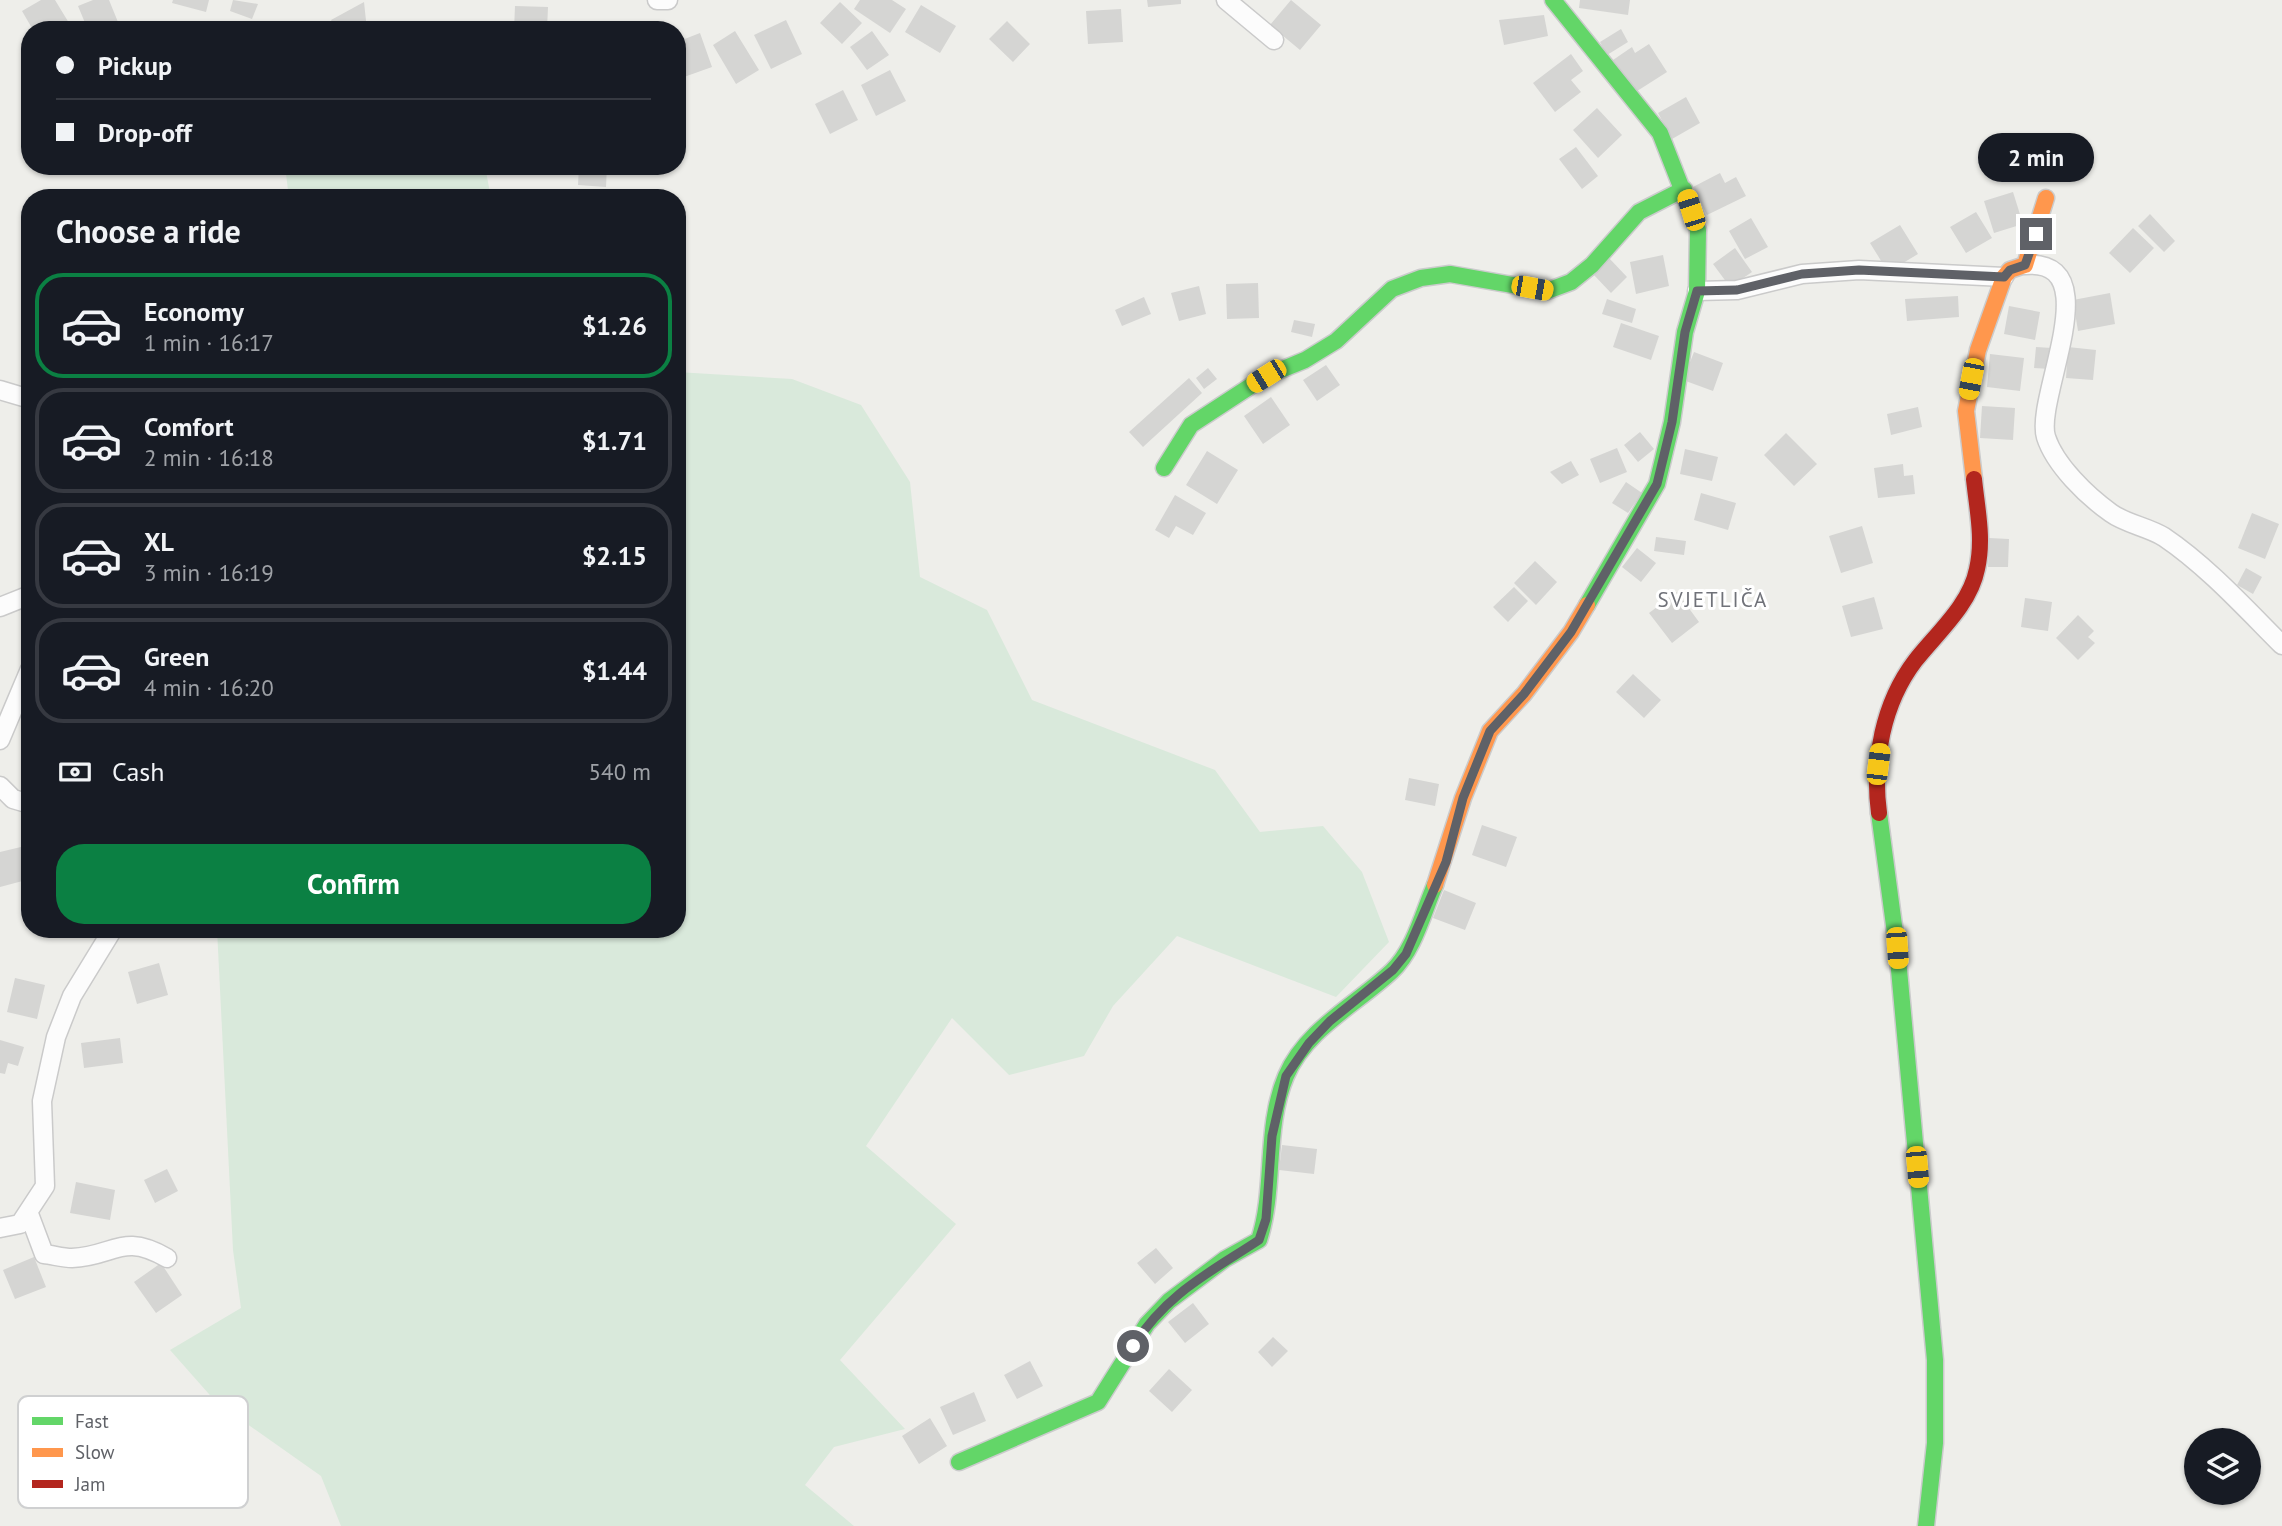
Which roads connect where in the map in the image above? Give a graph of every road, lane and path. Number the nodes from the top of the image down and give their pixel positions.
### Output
1 (657, 0) edge
2 (668, 0) edge
3 (1226, 0) edge
4 (1553, 0) edge
5 (1274, 40) dead end
6 (1684, 189) junction
7 (2046, 198) dead end
8 (2025, 265) junction
9 (2004, 277) junction
10 (1697, 291) junction
11 (0, 390) edge
12 (21, 396) edge
13 (1164, 468) dead end
14 (21, 599) edge
15 (0, 607) edge
16 (2282, 645) edge
17 (21, 690) edge
18 (0, 740) edge
19 (0, 786) edge
20 (21, 801) edge
21 (107, 938) edge
22 (29, 1213) junction
23 (0, 1228) edge
24 (167, 1258) dead end
25 (959, 1462) dead end
26 (1926, 1526) edge

1 - 2 street
3 - 5 street
4 - 6 street
6 - 10 street
6 - 13 street
7 - 8 street
8 - 9 street
8 - 16 street
9 - 10 street
9 - 26 street
10 - 25 street
11 - 12 street
14 - 15 street
17 - 18 street
19 - 20 street
21 - 22 street
22 - 23 street
22 - 24 street

